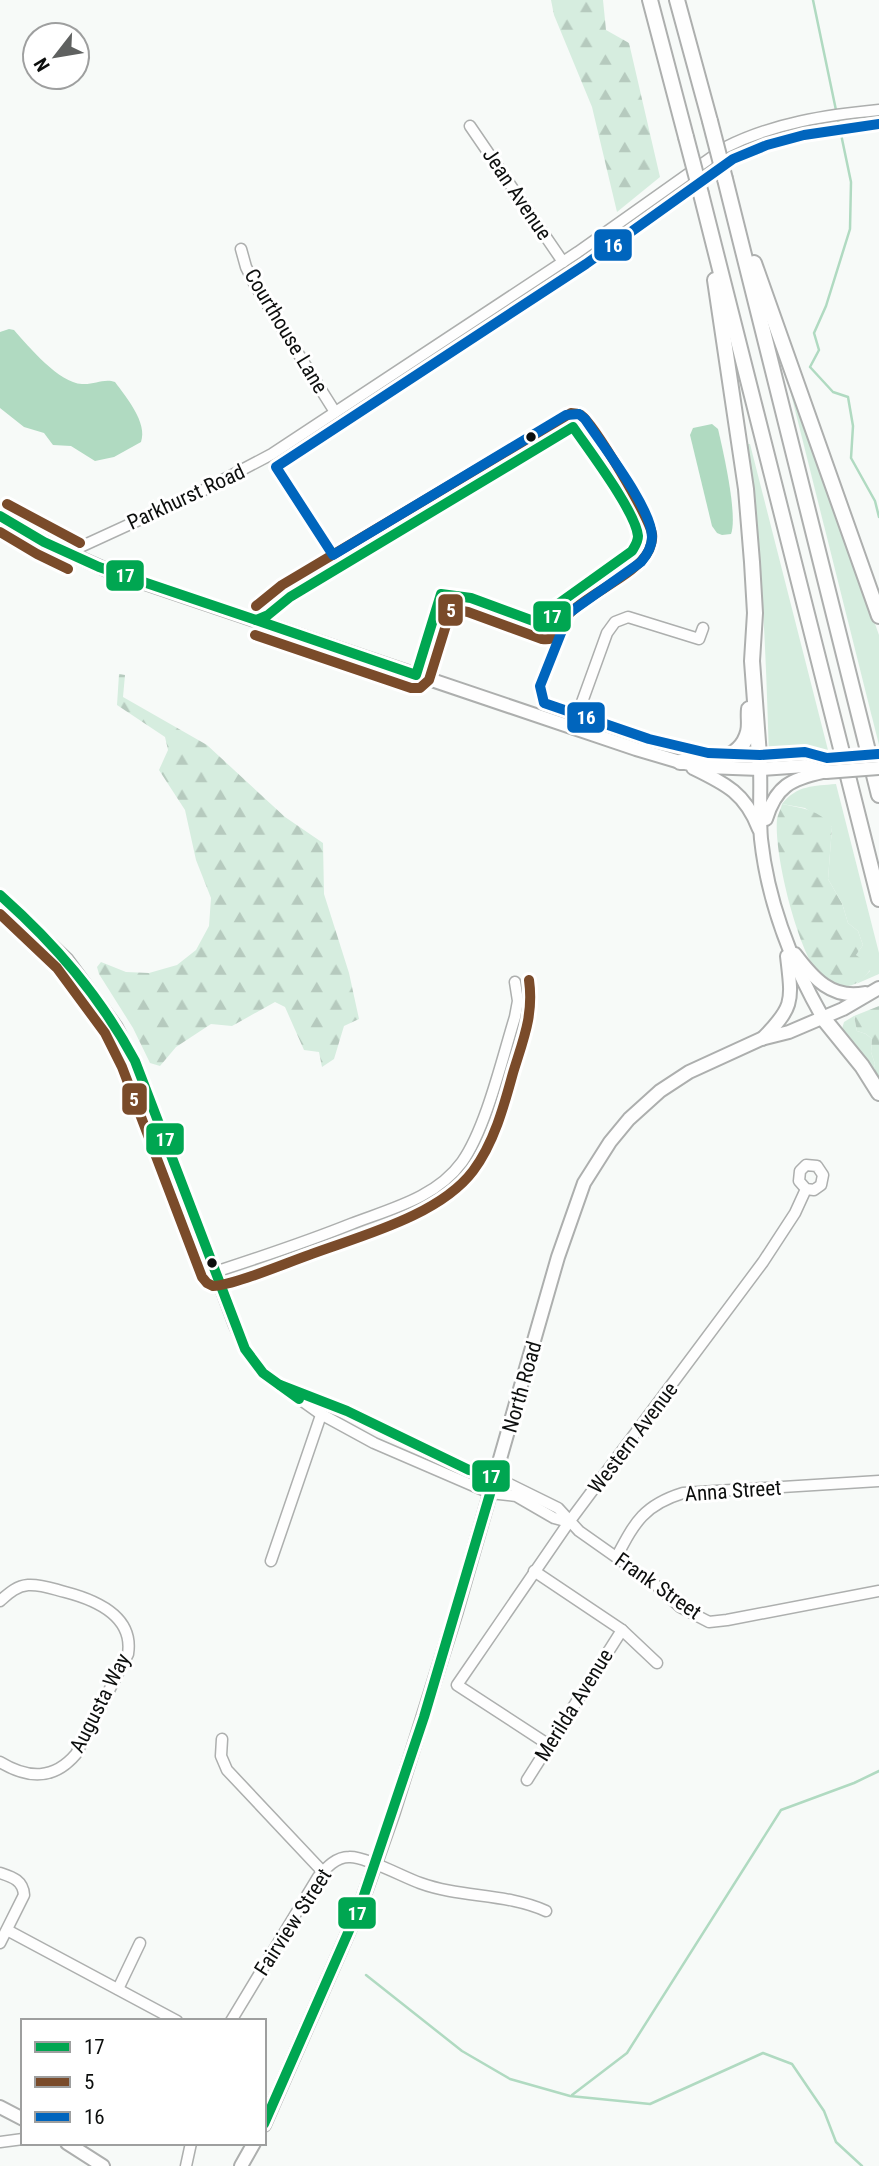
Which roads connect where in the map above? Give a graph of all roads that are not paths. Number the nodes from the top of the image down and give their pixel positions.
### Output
1 (650, 0) edge
2 (677, 0) edge
3 (879, 110) edge
4 (470, 126) dead end
5 (725, 179) junction
6 (701, 194) junction
7 (241, 249) dead end
8 (563, 261) junction
9 (335, 412) junction
10 (0, 516) edge
11 (106, 534) junction
12 (71, 554) junction
13 (99, 567) junction
14 (879, 616) edge
15 (702, 628) dead end
16 (753, 680) junction
17 (573, 727) junction
18 (680, 762) junction
19 (879, 768) edge
20 (760, 769) junction
21 (826, 772) junction
22 (879, 795) edge
23 (761, 836) junction
24 (0, 895) edge
25 (879, 899) edge
26 (785, 941) junction
27 (515, 982) dead end
28 (876, 990) edge
29 (822, 1018) junction
30 (761, 1039) junction
31 (879, 1093) edge
32 (806, 1189) dead end
33 (215, 1272) junction
34 (280, 1385) junction
35 (321, 1415) junction
36 (495, 1477) junction
37 (879, 1481) edge
38 (490, 1493) junction
39 (569, 1522) junction
40 (617, 1556) junction
41 (271, 1561) dead end
42 (534, 1571) junction
43 (879, 1591) edge
44 (0, 1601) edge
45 (622, 1630) junction
46 (657, 1663) dead end
47 (222, 1739) dead end
48 (549, 1745) junction
49 (0, 1762) edge
50 (527, 1780) dead end
51 (374, 1865) junction
52 (323, 1872) junction
53 (0, 1873) edge
54 (547, 1911) dead end
55 (7, 1930) junction
56 (0, 1943) edge
57 (140, 1943) dead end
58 (118, 1989) junction
59 (173, 2019) edge
60 (232, 2019) edge
61 (0, 2107) edge
62 (21, 2118) edge
63 (266, 2121) edge
64 (21, 2139) edge
65 (0, 2142) edge
66 (70, 2145) edge
67 (191, 2145) edge
68 (253, 2145) edge
69 (103, 2166) edge
70 (186, 2166) edge
71 (241, 2166) edge

1 - 6 highway, bridge
2 - 5 highway, bridge
3 - 8 street, Parkhurst Road
4 - 8 street, Jean Avenue
5 - 14 highway
5 - 22 highway
6 - 16 highway
6 - 25 highway
7 - 9 street, Courthouse Lane
8 - 9 street, Parkhurst Road
9 - 11 street, Parkhurst Road
10 - 12 main road
11 - 12 street, Parkhurst Road
11 - 13 street, Parkhurst Road
12 - 13 main road
13 - 17 main road
15 - 17 street
16 - 18 highway
16 - 20 highway
17 - 18 main road
18 - 20 main road
18 - 23 main road
19 - 21 main road, bridge
20 - 21 main road
20 - 23 main road
21 - 23 main road
23 - 26 main road
24 - 33 street, Frank Street
26 - 28 main road
26 - 29 main road
26 - 30 main road, North Road
27 - 33 street
28 - 29 main road, North Road
29 - 30 main road, North Road
29 - 31 highway
30 - 36 main road, North Road
32 - 39 street, Western Avenue
33 - 34 street, Frank Street
34 - 35 street, Frank Street
34 - 36 street, Frank Street
35 - 38 street, Frank Street
35 - 41 street
36 - 38 main road, North Road
36 - 39 street, Frank Street
37 - 40 street, Anna Street
38 - 39 street, Frank Street
38 - 51 main road, North Road
39 - 40 street, Frank Street
39 - 42 street, Western Avenue
40 - 43 street, Frank Street
42 - 45 street
42 - 48 street, Western Avenue
44 - 49 street, Augusta Way
45 - 46 street
45 - 48 street, Merilda Avenue
47 - 52 street
48 - 50 street, Merilda Avenue
51 - 52 street, Fairview Street
51 - 54 street, Fairview Street
51 - 63 main road, North Road
52 - 60 street, Fairview Street
53 - 55 street
55 - 56 street
55 - 58 street
57 - 58 street
58 - 59 street
61 - 62 main road
64 - 65 street
66 - 69 main road
67 - 70 street
68 - 71 main road

